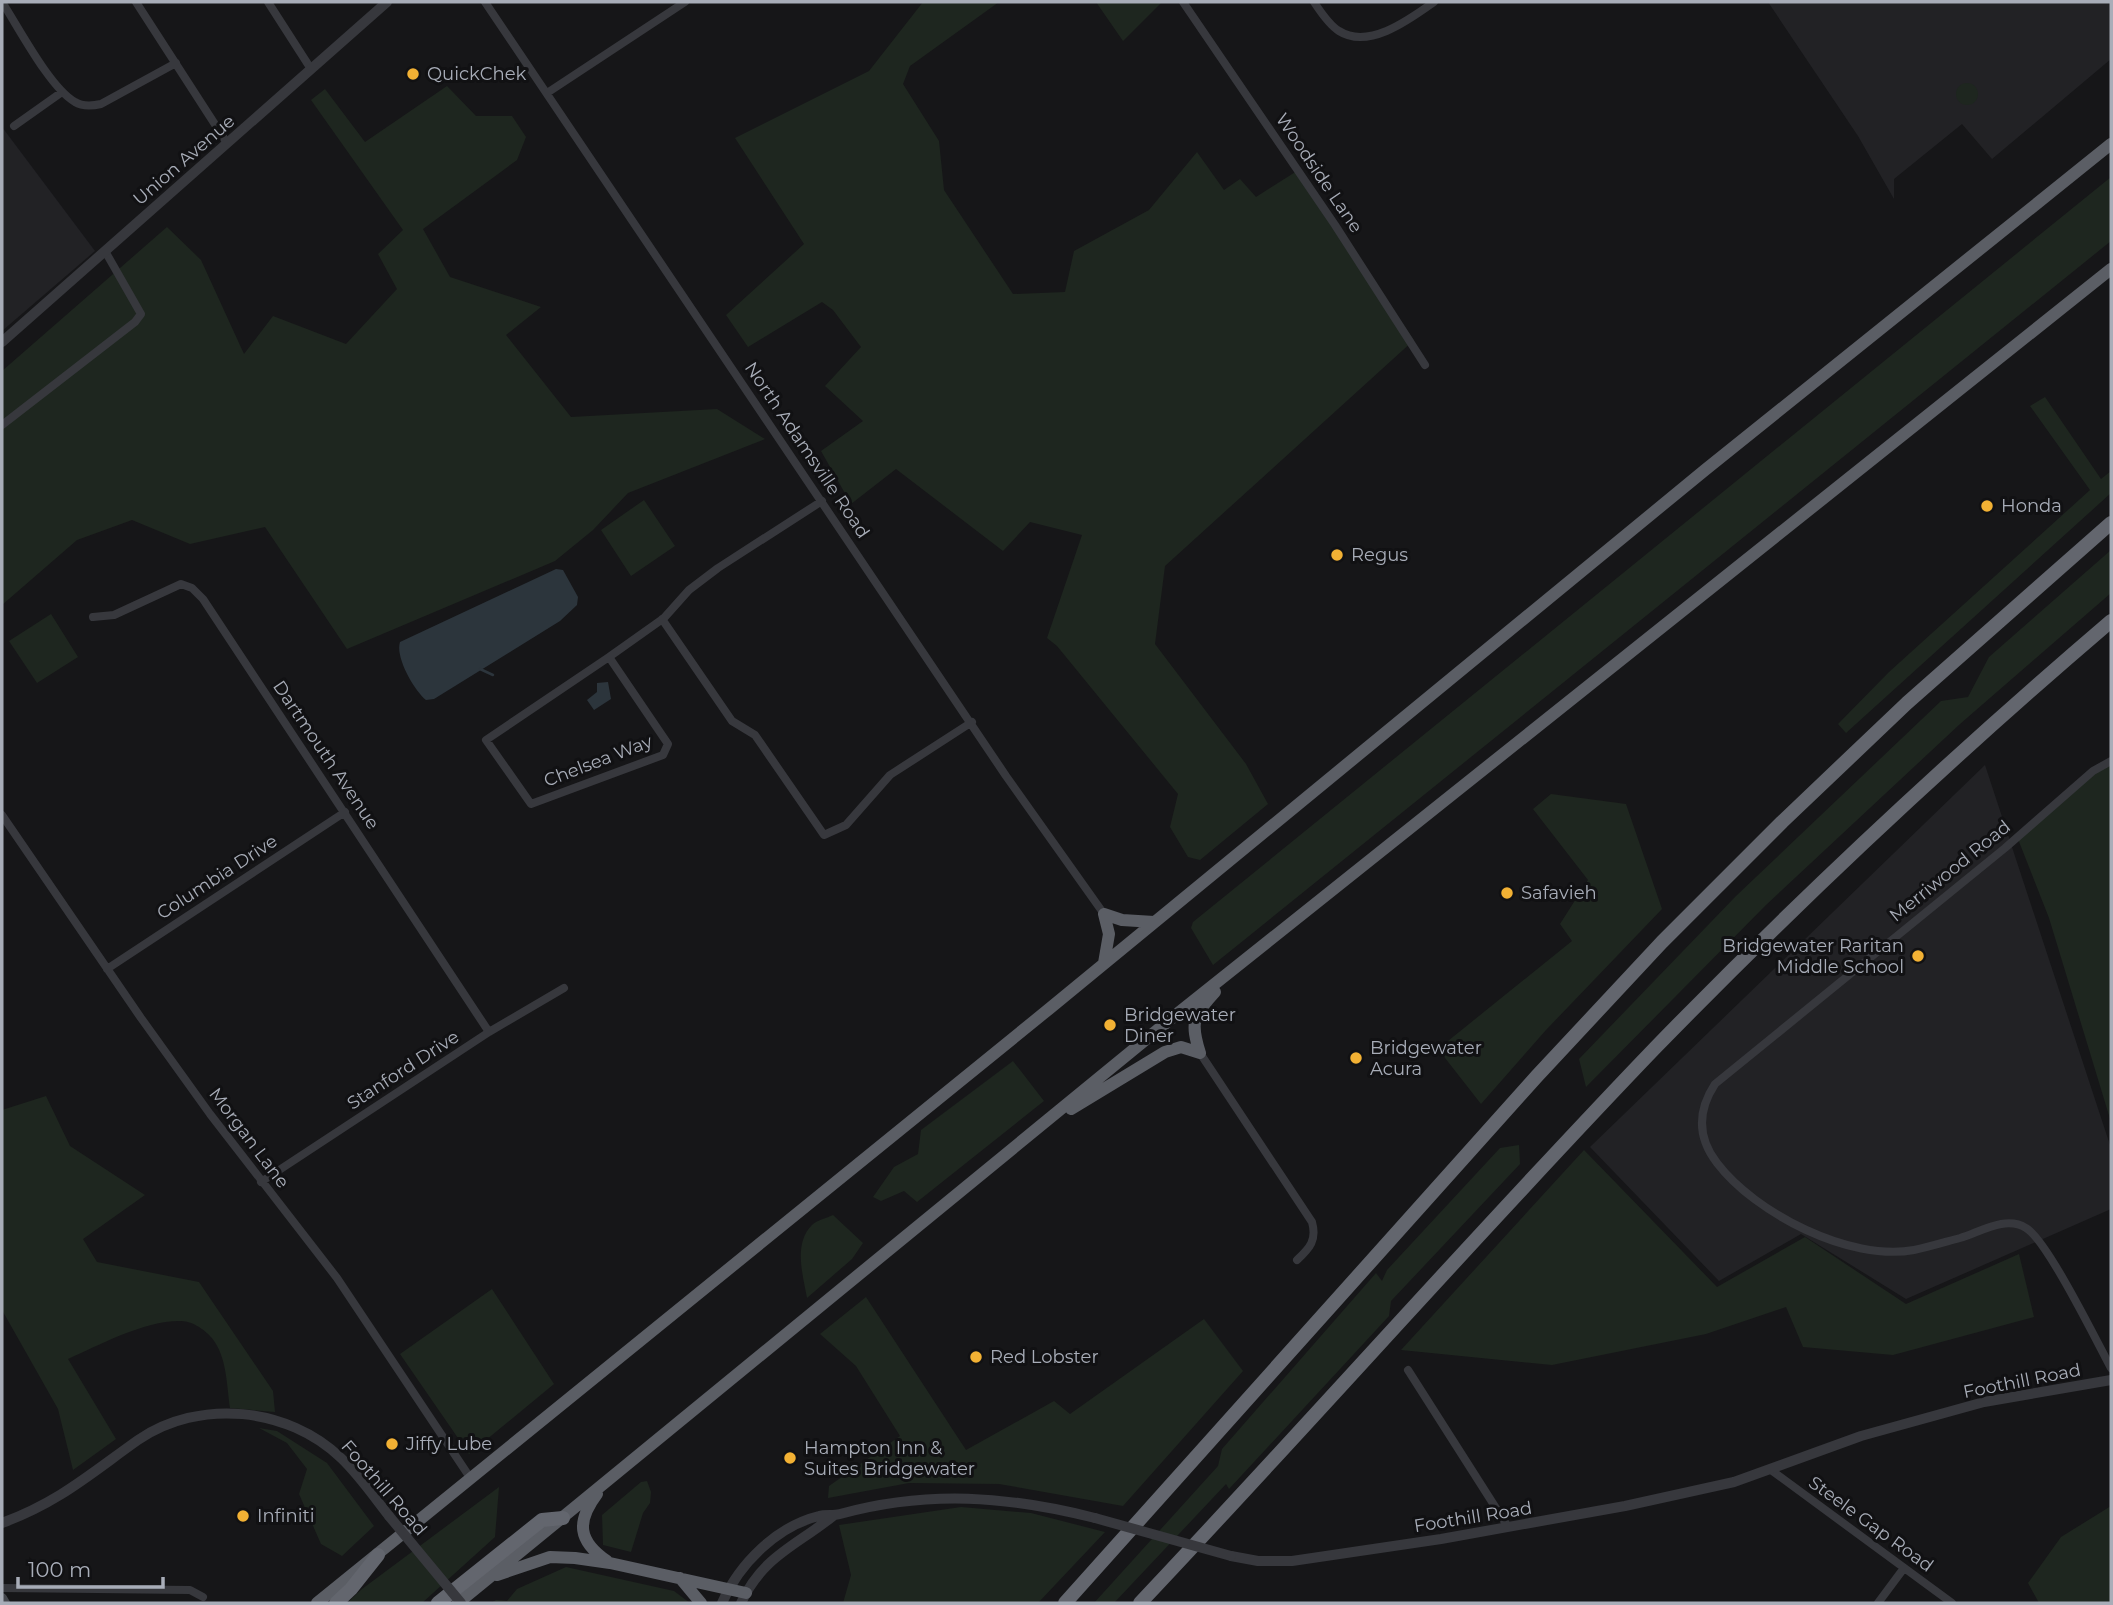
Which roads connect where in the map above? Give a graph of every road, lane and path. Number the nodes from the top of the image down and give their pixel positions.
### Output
1 (2, 2) edge
2 (136, 2) edge
3 (268, 2) edge
4 (387, 2) edge
5 (485, 2) edge
6 (685, 2) edge
7 (1183, 2) edge
8 (1314, 2) edge
9 (1434, 2) edge
10 (176, 63) junction
11 (311, 69) junction
12 (62, 92) junction
13 (547, 93) junction
14 (14, 126) dead end
15 (227, 143) junction
16 (2111, 144) edge
17 (105, 251) junction
18 (2111, 269) edge
19 (2, 342) edge
20 (1425, 365) dead end
21 (2, 425) edge
22 (822, 501) junction
23 (2111, 523) edge
24 (93, 617) dead end
25 (662, 619) junction
26 (2111, 621) edge
27 (609, 657) junction
28 (972, 722) junction
29 (2111, 761) edge
30 (345, 812) junction
31 (2, 815) edge
32 (1104, 914) junction
33 (1154, 922) junction
34 (1248, 958) junction
35 (1104, 963) junction
36 (107, 969) junction
37 (564, 988) dead end
38 (489, 1032) junction
39 (1200, 1053) junction
40 (1040, 1126) junction
41 (261, 1182) junction
42 (1297, 1260) dead end
43 (2111, 1368) edge
44 (1408, 1370) dead end
45 (2111, 1380) edge
46 (1771, 1470) junction
47 (471, 1479) junction
48 (607, 1481) junction
49 (833, 1516) junction
50 (563, 1518) junction
51 (2, 1523) edge
52 (1508, 1527) junction
53 (378, 1555) junction
54 (610, 1563) junction
55 (1904, 1568) junction
56 (490, 1577) junction
57 (679, 1578) junction
58 (2, 1588) edge
59 (728, 1589) junction
60 (203, 1597) dead end
61 (2, 1598) edge
62 (743, 1598) edge
63 (5, 1603) edge
64 (317, 1603) edge
65 (336, 1603) edge
66 (438, 1603) edge
67 (459, 1603) edge
68 (701, 1603) edge
69 (722, 1603) edge
70 (1065, 1603) edge
71 (1140, 1603) edge
72 (1878, 1603) edge
73 (1952, 1603) edge

1 - 12 street
2 - 10 street
3 - 11 street
4 - 11 street, Union Avenue
5 - 13 street, North Adamsville Road
6 - 13 street
7 - 20 street, Woodside Lane
8 - 9 street
10 - 12 street
10 - 15 street
11 - 15 street, Union Avenue
12 - 14 street
13 - 22 street, North Adamsville Road
15 - 17 street, Union Avenue
16 - 33 highway
17 - 19 street, Union Avenue
17 - 21 street
18 - 34 highway
22 - 25 street, Chelsea Way
22 - 28 street, North Adamsville Road
23 - 70 highway
24 - 30 street, Dartmouth Avenue
25 - 27 street, Chelsea Way
25 - 28 street
26 - 71 highway
27 - 27 street, Chelsea Way
28 - 32 street, North Adamsville Road
29 - 43 street, Merriwood Road
30 - 36 street, Columbia Drive
30 - 38 street, Dartmouth Avenue
31 - 36 street, Morgan Lane
32 - 33 highway
32 - 35 highway
33 - 35 highway
34 - 39 highway
34 - 40 highway
35 - 47 highway
36 - 41 street, Morgan Lane
37 - 38 street, Stanford Drive
38 - 41 street, Stanford Drive
39 - 40 highway
39 - 42 street
40 - 48 highway
41 - 47 street, Morgan Lane
44 - 52 street
45 - 46 street, Foothill Road
46 - 52 street, Foothill Road
46 - 55 street, Steele Gap Road
47 - 53 highway
48 - 50 highway
48 - 54 highway
49 - 52 street, Foothill Road, bridge
49 - 59 street, Foothill Road
49 - 62 street, Foothill Road
50 - 56 highway
50 - 66 highway
51 - 67 street, Foothill Road, bridge
53 - 64 highway
53 - 65 highway
54 - 56 highway
54 - 57 highway
55 - 72 street
55 - 73 street, Steele Gap Road
56 - 67 highway
57 - 59 highway
57 - 68 highway
58 - 60 street
59 - 62 highway
59 - 69 street, Foothill Road
61 - 63 main road

